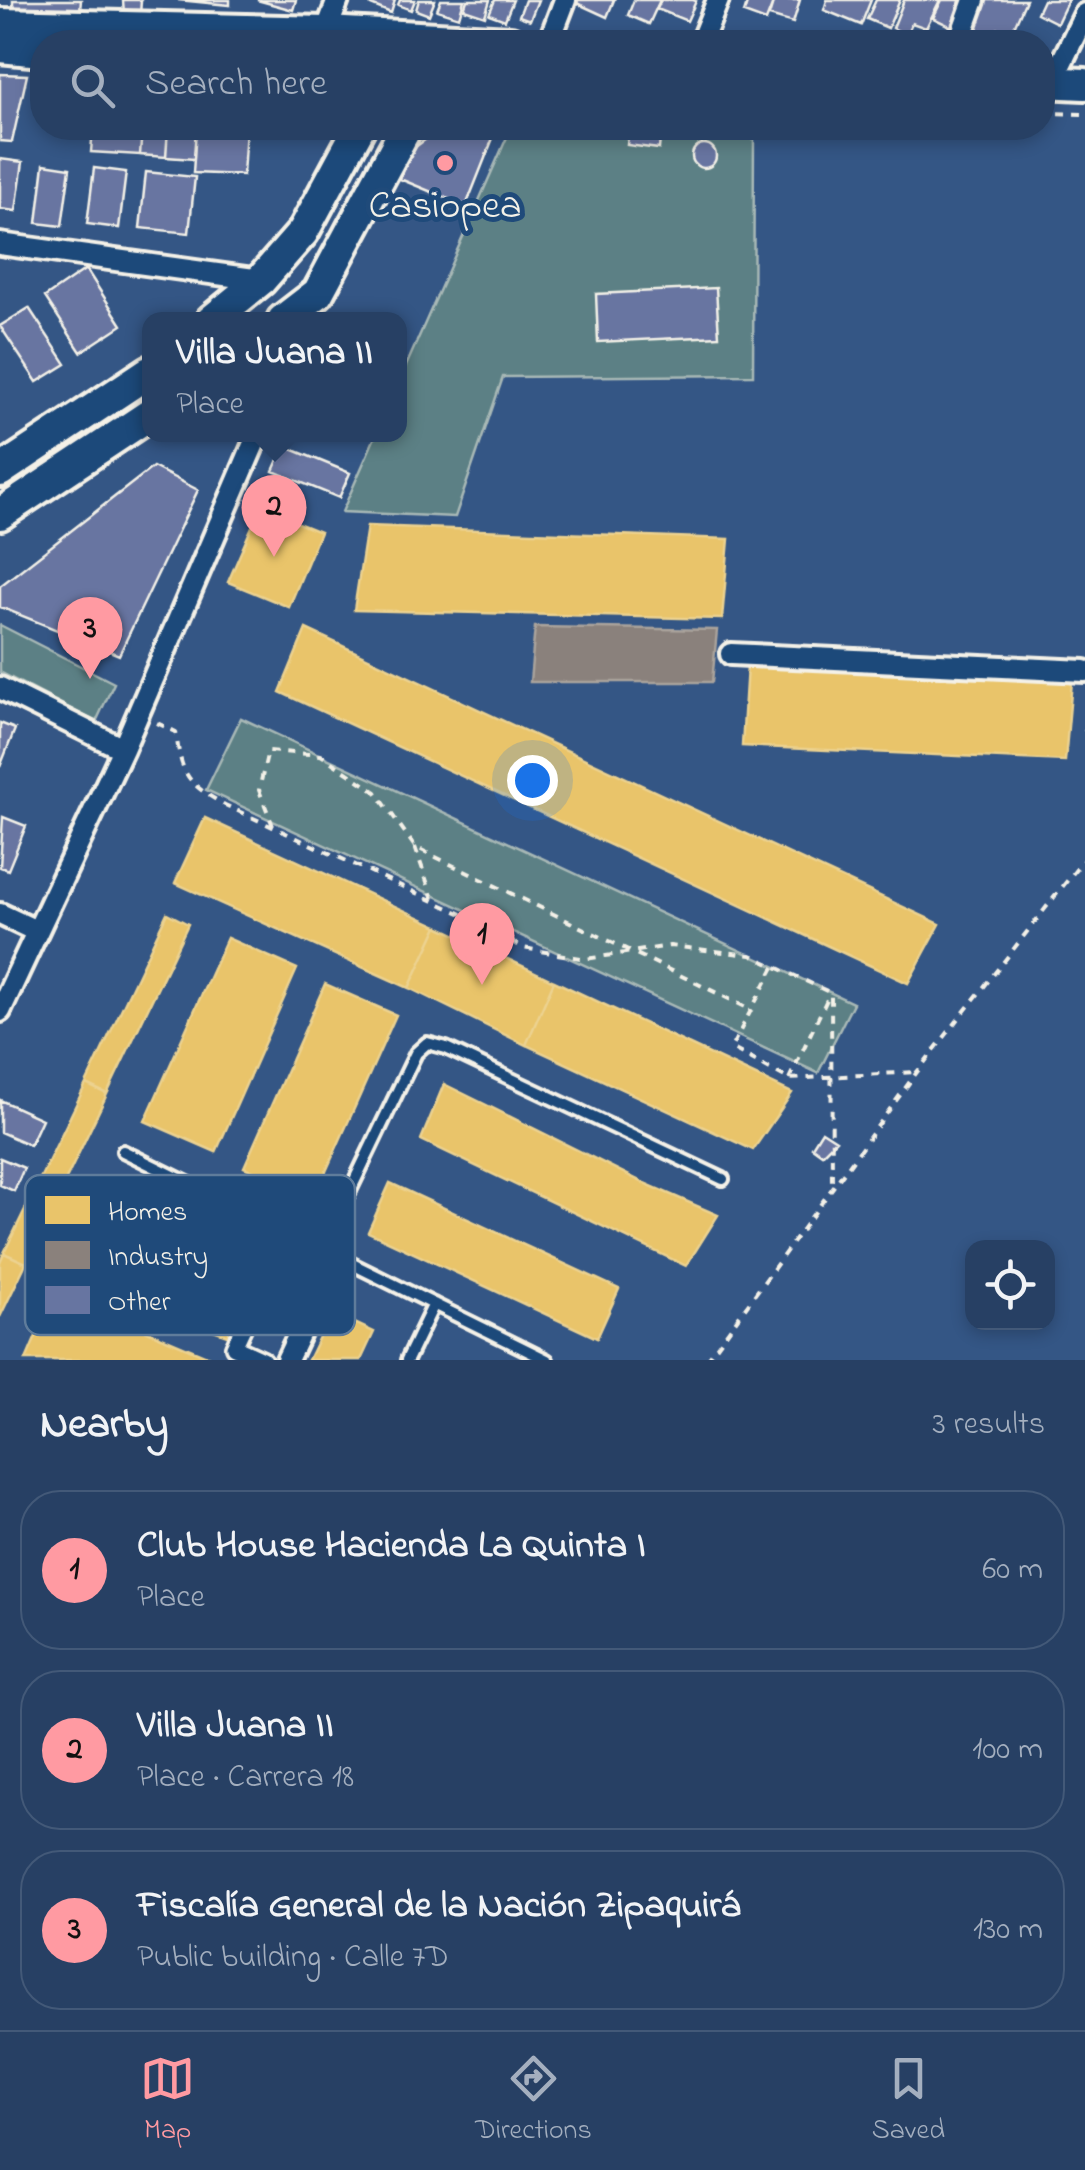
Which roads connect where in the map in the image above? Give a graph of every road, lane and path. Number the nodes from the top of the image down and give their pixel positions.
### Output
1 (338, 0) edge
2 (565, 0) edge
3 (718, 0) edge
4 (974, 0) edge
5 (1085, 14) edge
6 (0, 24) edge
7 (244, 30) edge
8 (327, 30) edge
9 (553, 30) edge
10 (706, 30) edge
11 (964, 30) edge
12 (0, 48) edge
13 (30, 50) edge
14 (1055, 68) edge
15 (1055, 82) edge
16 (1085, 84) edge
17 (1055, 113) edge
18 (1085, 114) edge
19 (352, 140) edge
20 (400, 140) edge
21 (0, 244) edge
22 (261, 280) junction
23 (313, 306) edge
24 (222, 312) edge
25 (142, 377) edge
26 (142, 420) edge
27 (255, 442) edge
28 (0, 470) edge
29 (0, 514) edge
30 (732, 654) dead end
31 (1085, 671) edge
32 (0, 688) edge
33 (138, 712) junction
34 (123, 749) junction
35 (274, 828) junction
36 (415, 846) junction
37 (1085, 858) edge
38 (434, 901) junction
39 (0, 914) edge
40 (36, 931) junction
41 (631, 952) junction
42 (775, 966) junction
43 (830, 992) junction
44 (0, 1010) edge
45 (752, 1010) junction
46 (917, 1072) junction
47 (789, 1079) junction
48 (123, 1150) dead end
49 (173, 1175) edge
50 (723, 1179) dead end
51 (832, 1188) junction
52 (355, 1193) edge
53 (355, 1265) edge
54 (434, 1304) junction
55 (240, 1335) edge
56 (296, 1335) edge
57 (263, 1360) edge
58 (286, 1360) edge
59 (408, 1360) edge
60 (547, 1360) edge
61 (707, 1360) edge

1 - 8 street
2 - 9 street
3 - 10 street
4 - 11 street
5 - 14 street
6 - 7 main road
12 - 13 main road
15 - 16 main road
17 - 18 path
19 - 22 main road
20 - 23 main road
21 - 22 street
22 - 24 main road
25 - 28 main road
26 - 29 main road
27 - 33 street
30 - 31 street
32 - 34 street
33 - 34 street
33 - 35 path
34 - 40 street
35 - 36 path
35 - 38 path
36 - 38 path
36 - 41 path
37 - 46 path
38 - 41 path
39 - 40 street
40 - 44 street
41 - 42 path
41 - 45 path
42 - 43 path
42 - 45 path
43 - 47 path
43 - 51 path
45 - 47 path
46 - 47 path
46 - 51 path
48 - 49 lane
50 - 52 lane
51 - 61 path
53 - 54 lane
54 - 59 lane
54 - 60 lane
55 - 57 street
56 - 58 street

